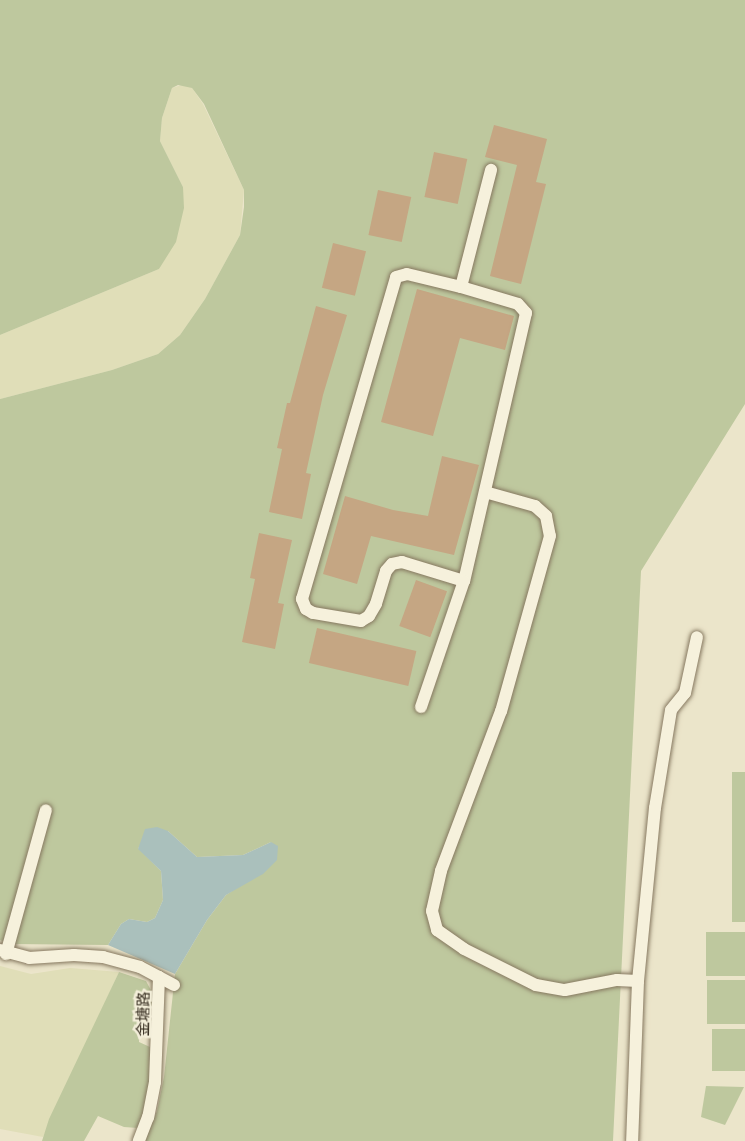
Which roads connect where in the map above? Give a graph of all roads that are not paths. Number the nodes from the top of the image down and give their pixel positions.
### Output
1 (491, 170) dead end
2 (461, 287) junction
3 (485, 492) junction
4 (464, 581) junction
5 (697, 637) dead end
6 (421, 707) dead end
7 (46, 810) dead end
8 (3, 952) edge
9 (159, 977) junction
10 (638, 981) junction
11 (174, 984) dead end
12 (139, 1141) edge
13 (632, 1141) edge

1 - 2 street
2 - 3 street
2 - 4 street
3 - 4 street
3 - 10 street
4 - 6 street
5 - 10 street
7 - 8 street
8 - 9 street, 金塘路
9 - 11 street
9 - 12 street, 金塘路
10 - 13 street

